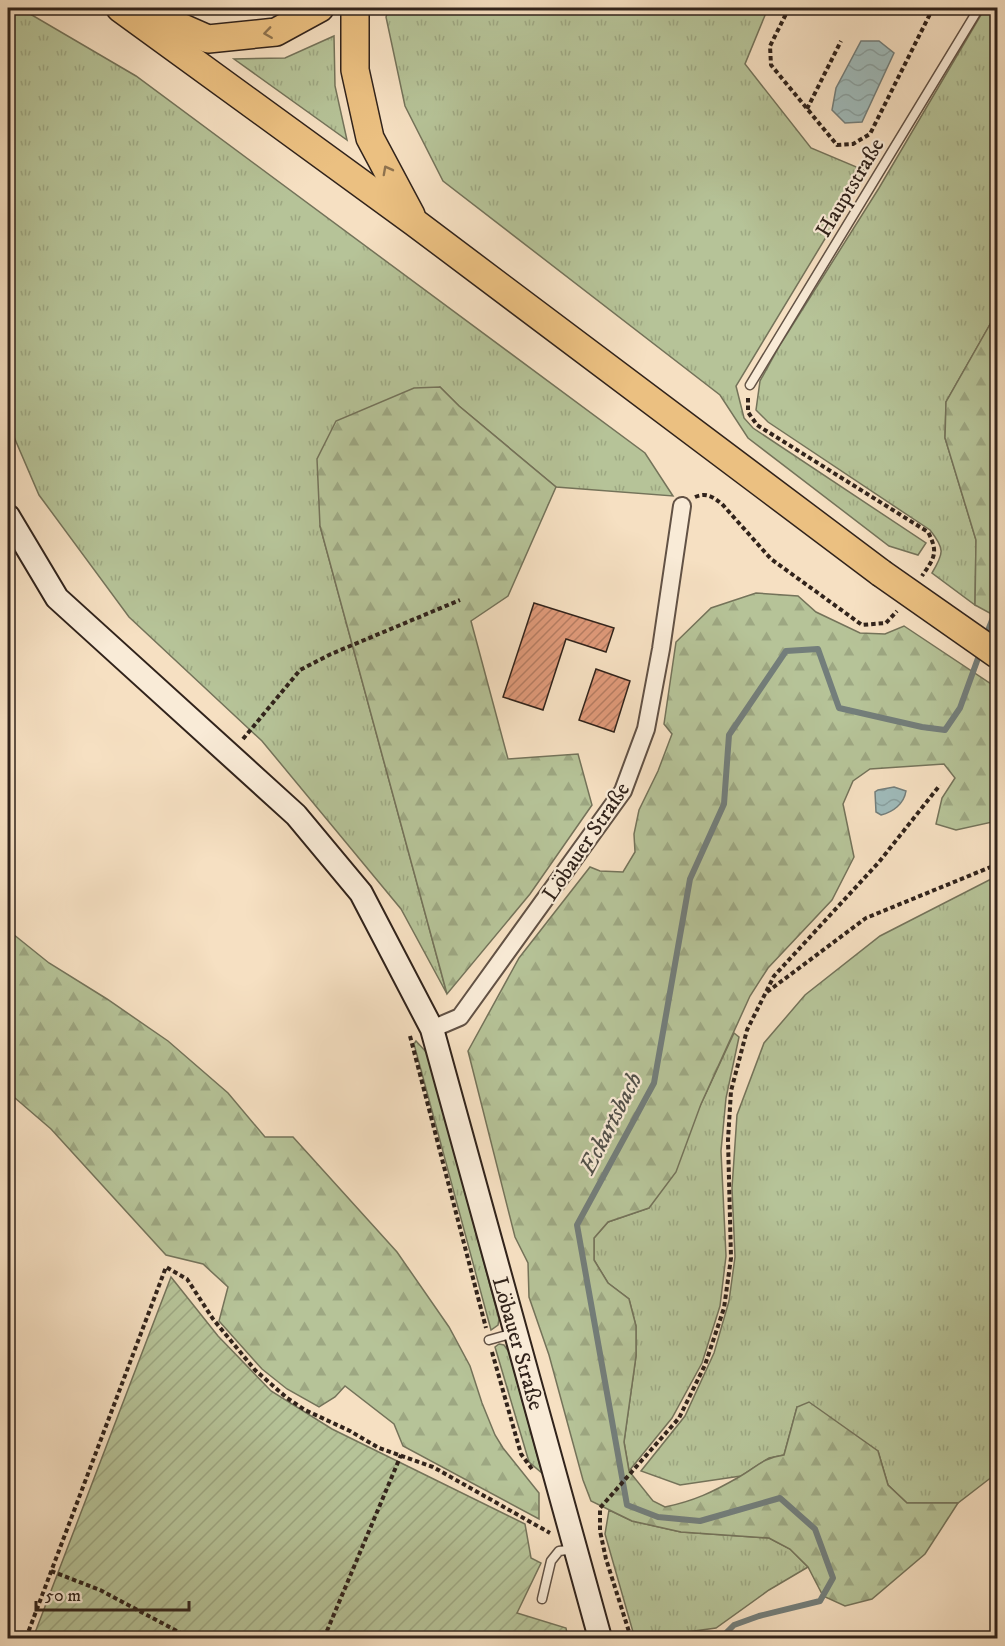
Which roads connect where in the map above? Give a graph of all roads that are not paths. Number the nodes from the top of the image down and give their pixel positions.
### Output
1 (120, 8) edge
2 (137, 8) edge
3 (320, 8) edge
4 (355, 8) edge
5 (979, 8) edge
6 (414, 222) junction
7 (750, 385) road end
8 (682, 506) road end
9 (8, 516) edge
10 (998, 655) edge
11 (435, 1038) junction
12 (517, 1332) junction
13 (489, 1340) road end
14 (576, 1549) junction
15 (542, 1599) dead end
16 (600, 1638) edge

1 - 6 highway
3 -> 2 highway
6 -> 4 highway
5 - 7 lane, Hauptstraße
6 - 10 highway, bridge
8 - 11 street, Löbauer Straße
9 - 11 main road
11 - 12 main road, Löbauer Straße
12 - 13 lane
12 - 14 main road, Löbauer Straße
14 - 15 lane
14 - 16 main road, Löbauer Straße

